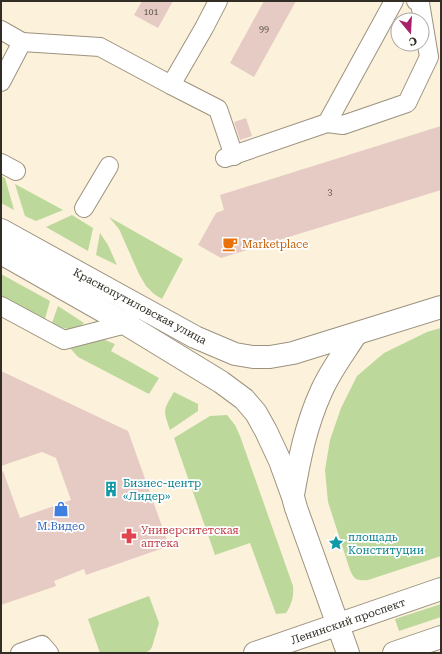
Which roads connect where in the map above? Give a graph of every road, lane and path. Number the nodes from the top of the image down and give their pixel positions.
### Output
1 (218, 1) edge
2 (394, 1) edge
3 (416, 1) edge
4 (1, 30) edge
5 (22, 42) junction
6 (1, 82) edge
7 (171, 85) junction
8 (328, 123) junction
9 (109, 166) dead end
10 (84, 208) dead end
11 (1, 230) edge
12 (1, 253) edge
13 (138, 305) junction
14 (1, 306) edge
15 (441, 307) edge
16 (126, 324) junction
17 (356, 334) junction
18 (293, 496) junction
19 (441, 589) edge
20 (338, 624) junction
21 (441, 637) edge
22 (20, 653) edge
23 (49, 653) edge
24 (255, 653) edge
25 (348, 653) edge
26 (394, 653) edge

1 - 7 street
2 - 8 street
3 - 8 street
4 - 5 street
5 - 6 street
5 - 7 street
7 - 8 street
9 - 10 street
11 - 13 main road, Краснопутиловская улица
12 - 16 main road, Краснопутиловская улица
13 - 16 street
13 - 17 main road, Краснопутиловская улица
14 - 16 street, Краснопутиловская улица
15 - 17 main road
16 - 18 main road, Краснопутиловская улица
17 - 18 main road
18 - 20 main road
19 - 20 main road, Ленинский проспект
20 - 24 main road, Ленинский проспект
20 - 25 main road
21 - 26 main road
22 - 23 street

